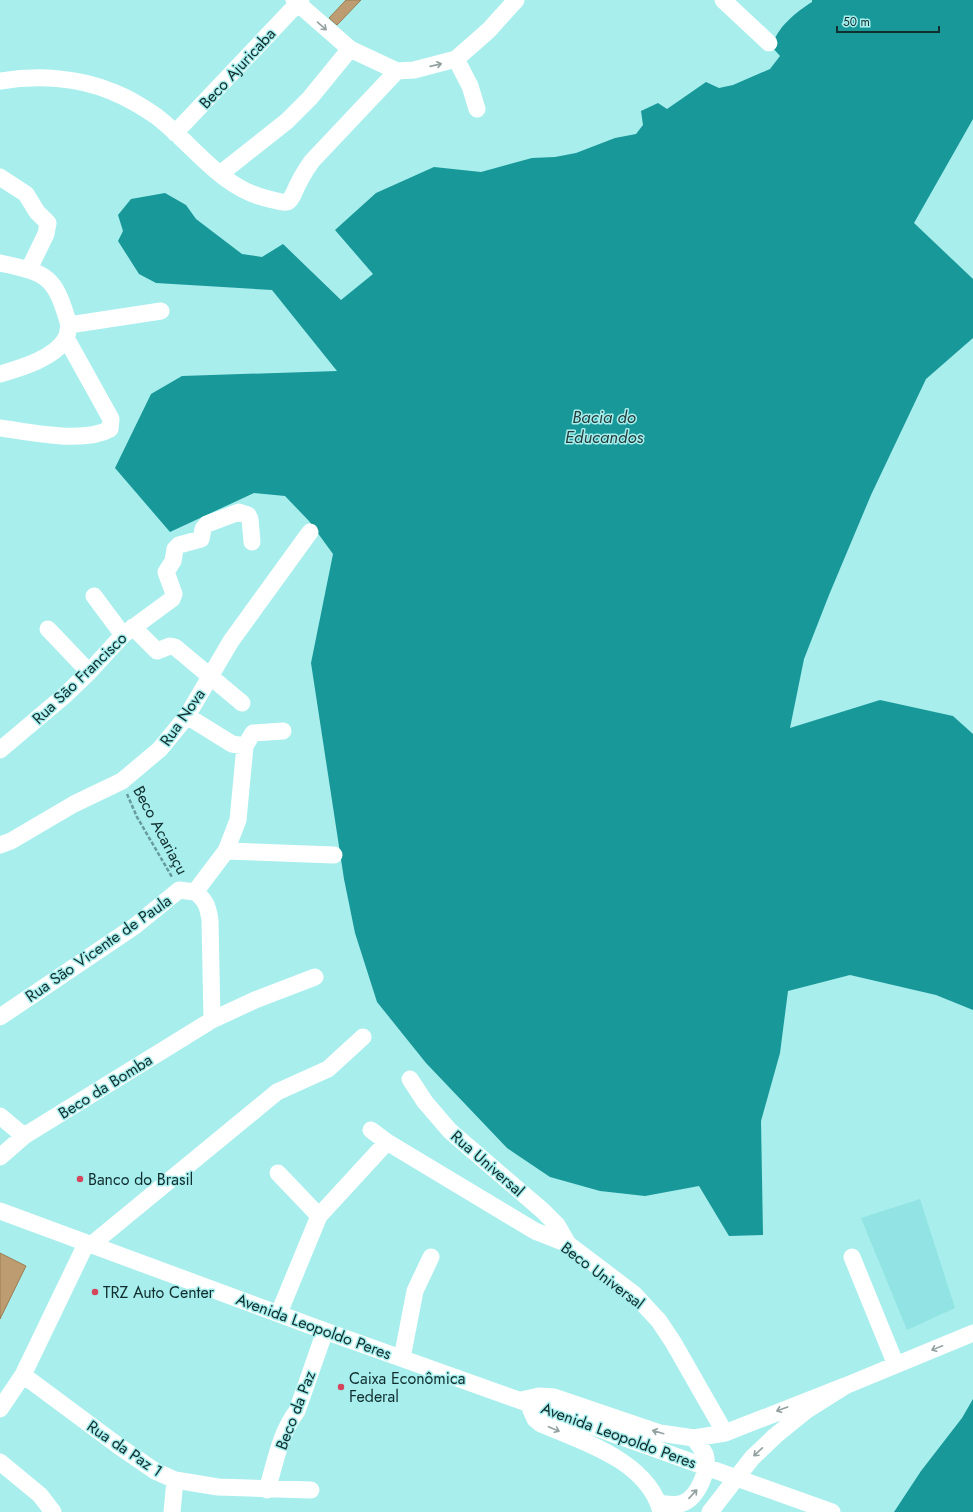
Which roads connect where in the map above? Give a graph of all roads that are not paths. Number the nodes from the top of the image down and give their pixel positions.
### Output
1 (516, 0) edge
2 (722, 0) edge
3 (297, 1) edge
4 (769, 42) dead end
5 (350, 50) junction
6 (456, 59) junction
7 (397, 71) junction
8 (0, 81) edge
9 (478, 109) dead end
10 (175, 133) junction
11 (220, 174) junction
12 (0, 177) edge
13 (0, 263) edge
14 (29, 269) junction
15 (161, 312) dead end
16 (68, 332) junction
17 (0, 374) edge
18 (0, 428) edge
19 (310, 532) dead end
20 (252, 542) dead end
21 (94, 596) dead end
22 (48, 629) dead end
23 (128, 631) junction
24 (90, 672) junction
25 (209, 677) junction
26 (242, 703) dead end
27 (187, 716) junction
28 (283, 731) dead end
29 (3, 741) edge
30 (245, 746) junction
31 (0, 845) edge
32 (226, 850) junction
33 (334, 855) dead end
34 (187, 891) junction
35 (315, 977) dead end
36 (0, 1017) edge
37 (212, 1020) junction
38 (363, 1037) dead end
39 (410, 1079) dead end
40 (0, 1116) edge
41 (371, 1130) dead end
42 (24, 1136) junction
43 (387, 1142) junction
44 (0, 1157) edge
45 (278, 1173) dead end
46 (1, 1213) edge
47 (319, 1216) junction
48 (568, 1244) junction
49 (89, 1245) junction
50 (431, 1257) dead end
51 (852, 1257) dead end
52 (279, 1313) junction
53 (324, 1331) junction
54 (973, 1333) edge
55 (402, 1358) junction
56 (896, 1365) junction
57 (24, 1375) junction
58 (845, 1386) junction
59 (524, 1402) junction
60 (0, 1408) edge
61 (725, 1433) junction
62 (694, 1438) junction
63 (0, 1462) edge
64 (175, 1480) junction
65 (267, 1490) junction
66 (311, 1490) dead end
67 (660, 1508) edge
68 (53, 1512) edge
69 (172, 1512) edge
70 (710, 1512) edge
71 (832, 1512) edge

1 - 6 street
2 - 4 street
3 -> 5 street
3 - 10 street, Beco Ajuricaba
5 - 7 street
5 - 11 street
7 -> 6 street
6 - 9 street
7 - 11 street
8 - 10 street
10 - 11 street
12 - 14 street
13 - 14 street
14 - 16 street
15 - 16 street
16 - 17 street
16 - 18 street
19 - 25 street, Rua Nova
20 - 23 street, Rua São Francisco
21 - 23 street
22 - 24 street
23 - 24 street, Rua São Francisco
23 - 25 street
24 - 29 street, Rua São Francisco
25 - 26 street
25 - 27 street, Rua Nova
27 - 30 street
27 - 31 street, Rua Nova
28 - 30 street
30 - 32 street, Rua São Vicente de Paula
32 - 33 street
32 - 34 street, Rua São Vicente de Paula
34 - 36 street, Rua São Vicente de Paula
34 - 37 street
35 - 37 street, Beco da Bomba
37 - 42 street, Beco da Bomba
38 - 49 street
39 - 48 street, Rua Universal
40 - 42 street
41 - 43 street, Beco Universal
42 - 44 street, Beco da Bomba
43 - 47 street
43 - 48 street, Beco Universal
45 - 47 street
46 - 49 street, Avenida Leopoldo Peres
47 - 52 street
48 - 61 street, Beco Universal
49 - 52 street, Avenida Leopoldo Peres
49 - 57 street
50 - 55 street
51 - 56 street
52 - 53 street, Avenida Leopoldo Peres
53 - 55 street, Avenida Leopoldo Peres
53 - 65 street, Beco da Paz
54 -> 56 street
55 - 59 street, Avenida Leopoldo Peres
56 - 58 street
57 - 60 street
57 - 64 street, Rua da Paz 1
58 -> 61 street
58 -> 70 street
62 -> 59 street
59 -> 67 street
59 - 71 street, Avenida Leopoldo Peres
61 - 62 street
67 -> 62 street
63 - 68 street
64 - 65 street, Rua da Paz 1
64 - 69 street
65 - 66 street, Rua da Paz 1

